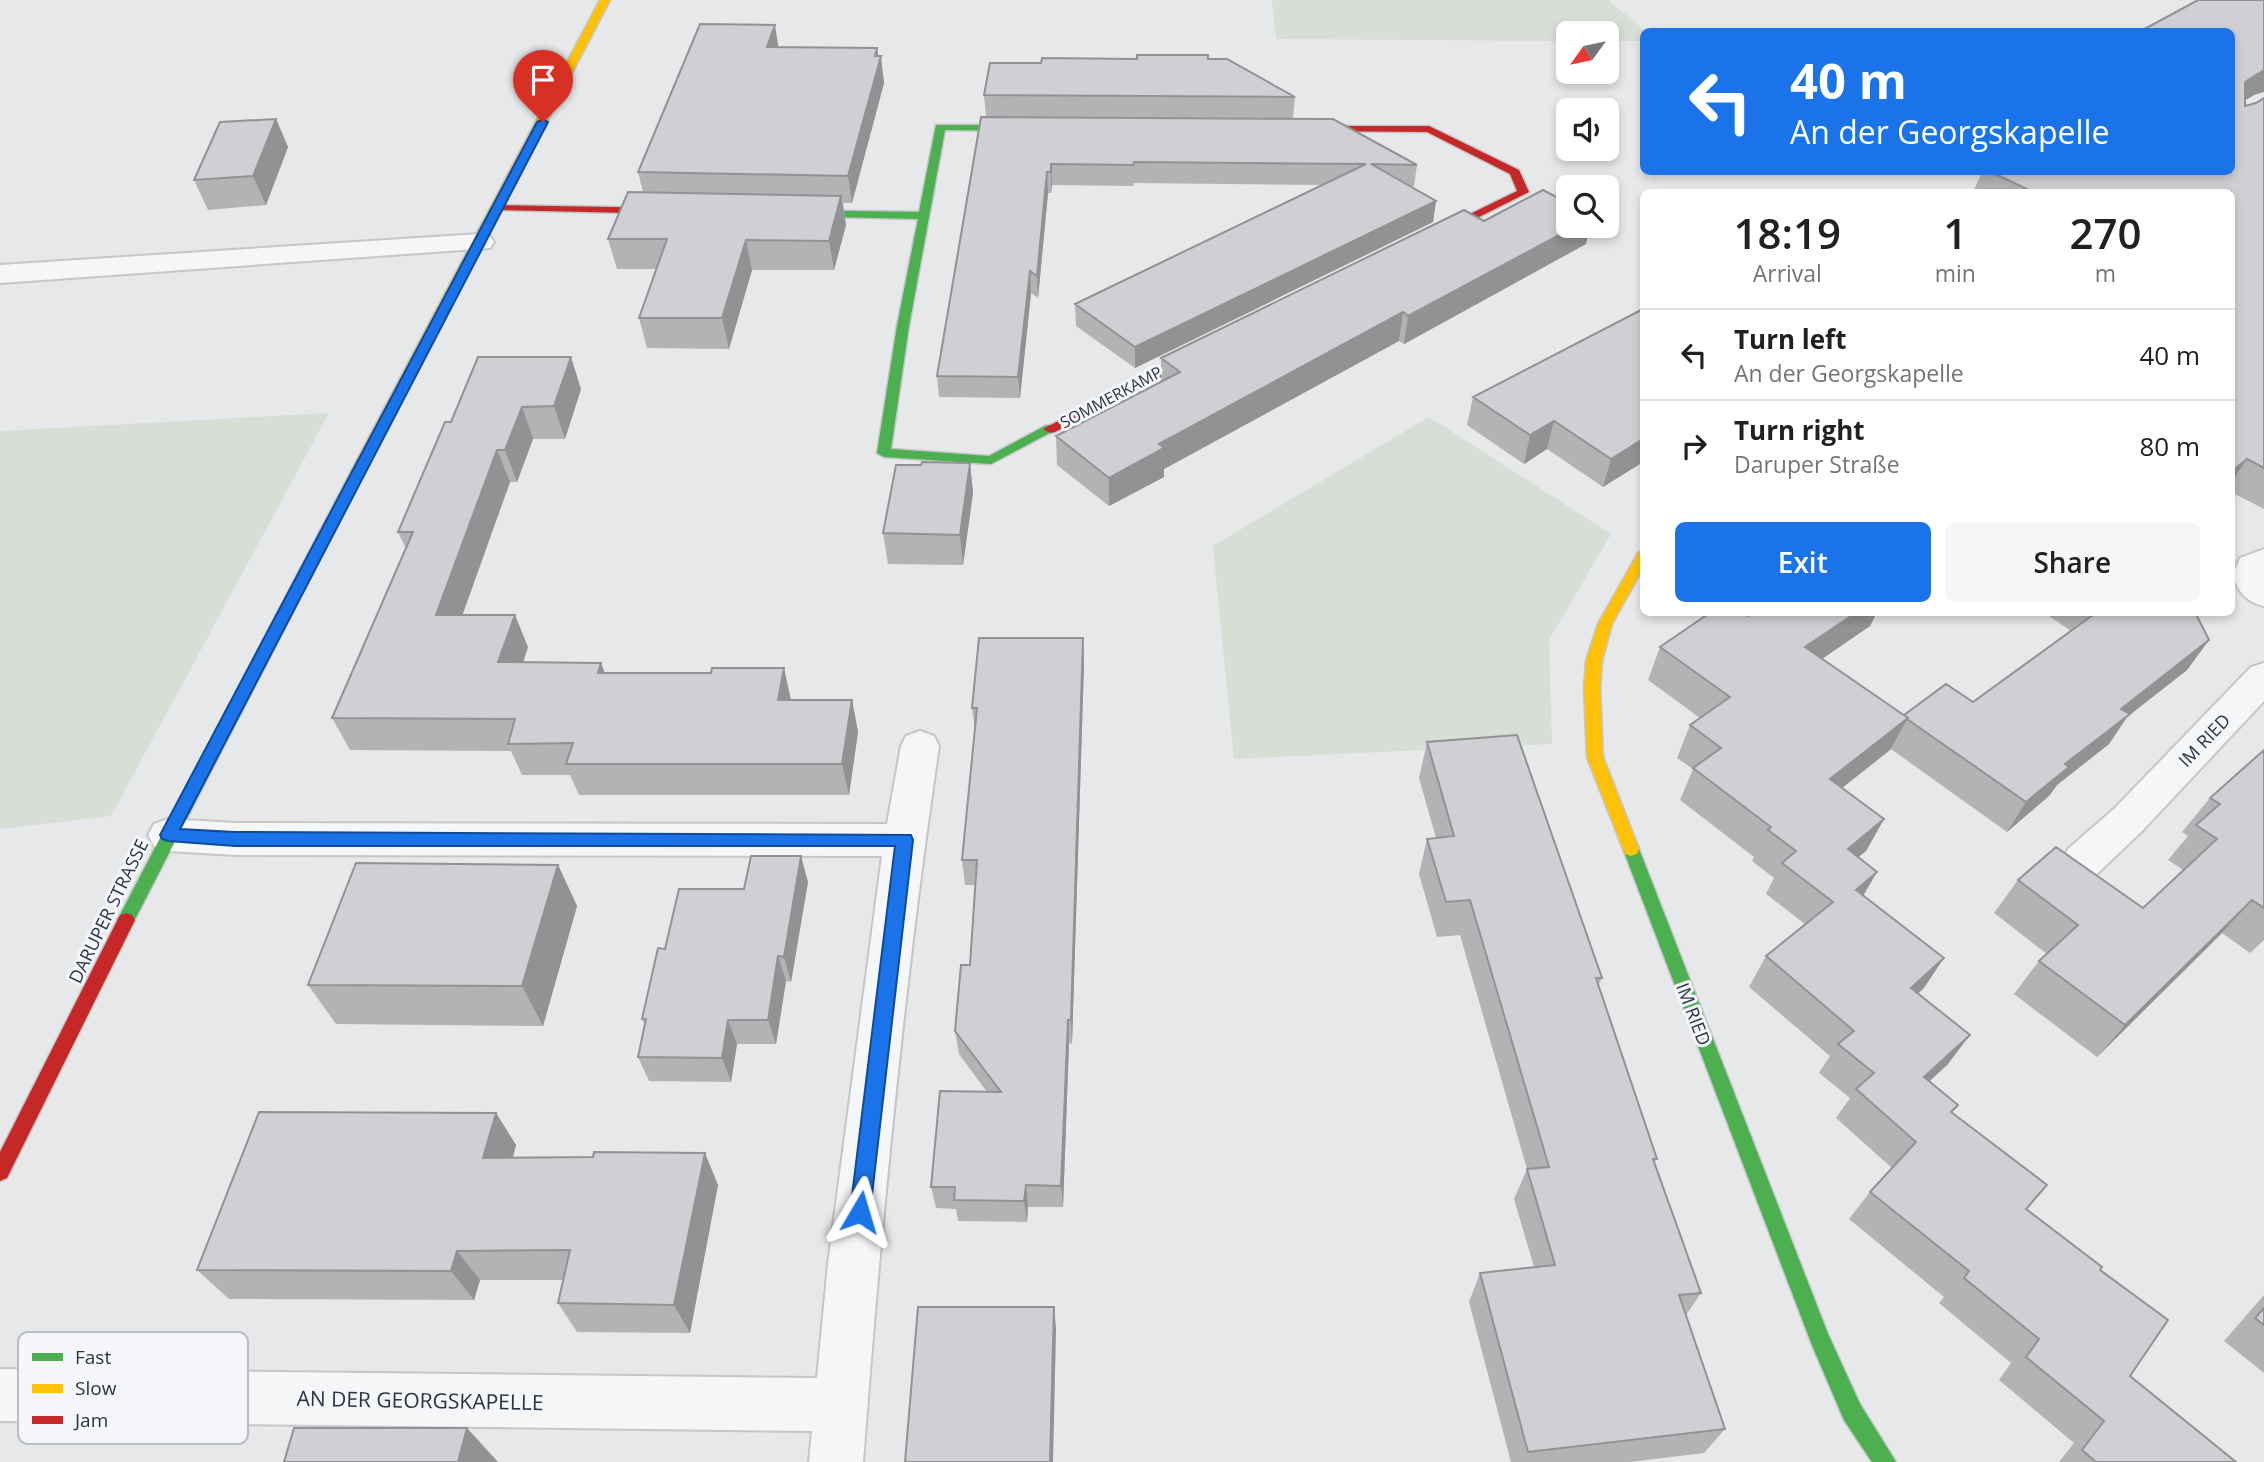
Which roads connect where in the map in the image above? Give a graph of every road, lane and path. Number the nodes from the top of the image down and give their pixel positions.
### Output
1 (605, 0) edge
2 (1052, 128) edge
3 (1289, 129) edge
4 (499, 208) junction
5 (691, 211) edge
6 (772, 212) edge
7 (924, 216) junction
8 (480, 242) junction
9 (1414, 246) edge
10 (0, 274) edge
11 (1219, 341) edge
12 (1640, 561) edge
13 (2264, 677) edge
14 (920, 746) dead end
15 (168, 835) junction
16 (905, 840) junction
17 (2083, 861) dead end
18 (0, 1172) edge
19 (0, 1395) edge
20 (18, 1395) edge
21 (248, 1398) edge
22 (839, 1405) junction
23 (836, 1462) edge
24 (1885, 1462) edge

1 - 4 street, DARUPER STRASSE
2 - 7 street, SOMMERKAMP
3 - 9 street
4 - 5 street
4 - 8 street, DARUPER STRASSE
6 - 7 street
7 - 11 street, SOMMERKAMP
8 - 10 street
8 - 15 street, DARUPER STRASSE
12 - 24 street, IM RIED
13 - 17 street, IM RIED
14 - 16 street
15 - 16 street
15 - 18 street, DARUPER STRASSE
16 - 22 street
19 - 20 street, AN DER GEORGSKAPELLE
21 - 22 street, AN DER GEORGSKAPELLE
22 - 23 street

